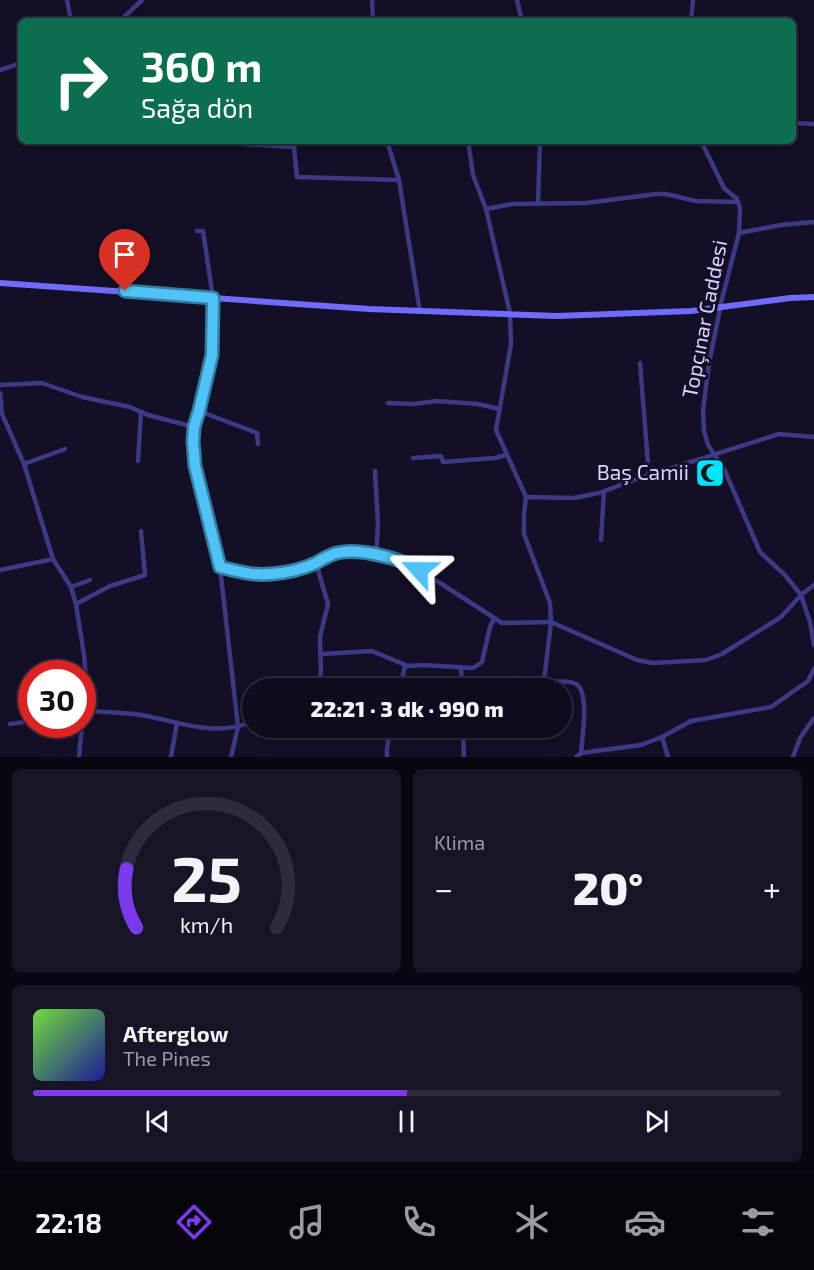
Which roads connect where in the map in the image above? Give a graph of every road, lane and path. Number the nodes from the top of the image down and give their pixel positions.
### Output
1 (67, 0) edge
2 (142, 0) edge
3 (372, 0) edge
4 (517, 0) edge
5 (693, 0) edge
6 (70, 18) edge
7 (123, 18) edge
8 (373, 18) edge
9 (521, 18) edge
10 (691, 18) edge
11 (18, 64) edge
12 (0, 70) edge
13 (796, 123) edge
14 (814, 124) edge
15 (246, 144) edge
16 (388, 144) edge
17 (540, 144) edge
18 (702, 144) edge
19 (469, 147) dead end
20 (399, 180) junction
21 (738, 202) junction
22 (538, 204) junction
23 (486, 209) junction
24 (814, 222) edge
25 (197, 231) dead end
26 (739, 233) junction
27 (0, 283) edge
28 (814, 297) edge
29 (213, 298) junction
30 (720, 308) junction
31 (420, 312) junction
32 (510, 313) junction
33 (640, 363) dead end
34 (0, 385) edge
35 (0, 393) edge
36 (388, 403) dead end
37 (499, 409) junction
38 (199, 411) junction
39 (141, 412) junction
40 (1, 414) edge
41 (194, 427) junction
42 (814, 437) edge
43 (258, 444) dead end
44 (66, 449) dead end
45 (506, 455) junction
46 (716, 455) junction
47 (413, 458) dead end
48 (138, 461) dead end
49 (24, 465) junction
50 (375, 471) dead end
51 (649, 476) junction
52 (604, 491) junction
53 (526, 497) junction
54 (141, 531) dead end
55 (601, 540) dead end
56 (376, 556) junction
57 (53, 559) junction
58 (316, 563) junction
59 (220, 567) junction
60 (0, 570) edge
61 (90, 580) dead end
62 (814, 585) edge
63 (71, 587) junction
64 (801, 595) junction
65 (76, 604) junction
66 (494, 619) junction
67 (551, 622) junction
68 (814, 645) edge
69 (321, 654) junction
70 (84, 660) edge
71 (405, 666) junction
72 (461, 668) junction
73 (814, 669) edge
74 (320, 678) edge
75 (402, 678) edge
76 (462, 678) edge
77 (544, 678) edge
78 (572, 683) edge
79 (96, 711) edge
80 (814, 718) edge
81 (18, 723) edge
82 (177, 723) junction
83 (10, 724) dead end
84 (242, 726) edge
85 (238, 727) junction
86 (662, 737) junction
87 (81, 738) edge
88 (389, 738) edge
89 (463, 738) edge
90 (581, 753) junction
91 (79, 757) edge
92 (171, 757) edge
93 (231, 757) edge
94 (387, 757) edge
95 (464, 757) edge
96 (576, 757) edge
97 (668, 757) edge
98 (793, 757) edge

1 - 6 street
2 - 7 street
3 - 8 street
4 - 9 street
5 - 10 street
11 - 12 street
13 - 14 street
15 - 20 street
16 - 20 street
17 - 22 street
18 - 21 street
19 - 23 street
20 - 31 street
21 - 22 street
21 - 26 street, Topçınar Caddesi
22 - 23 street
23 - 32 street
24 - 26 street
25 - 29 street
26 - 30 street, Topçınar Caddesi
27 - 29 street
28 - 30 street
29 - 31 street
29 - 38 street
30 - 32 street
30 - 46 street, Topçınar Caddesi
31 - 32 street
32 - 37 street
33 - 51 street
34 - 39 street
35 - 40 street
36 - 37 street
37 - 45 street
38 - 41 street
38 - 43 street
39 - 41 street
39 - 48 street
40 - 49 street
41 - 59 street
42 - 46 street
44 - 49 street
45 - 47 street
45 - 53 street
46 - 51 street
46 - 64 street, Topçınar Caddesi
49 - 57 street
50 - 56 street
51 - 52 street
52 - 53 street
52 - 55 street
53 - 67 street
54 - 65 street
56 - 58 street
56 - 66 street
57 - 60 street
57 - 63 street
58 - 59 street
58 - 69 street
59 - 85 street
61 - 63 street
62 - 64 street
63 - 65 street
64 - 67 street
64 - 68 street
65 - 70 street
66 - 67 street
66 - 72 street
67 - 77 street
69 - 71 street
69 - 74 street
71 - 72 street
71 - 75 street
72 - 76 street
73 - 86 street
78 - 90 street
79 - 82 street
80 - 98 street
81 - 83 street
82 - 85 street
82 - 92 street
84 - 85 street
85 - 93 street
86 - 90 street
86 - 97 street
87 - 91 street
88 - 94 street
89 - 95 street
90 - 96 street

